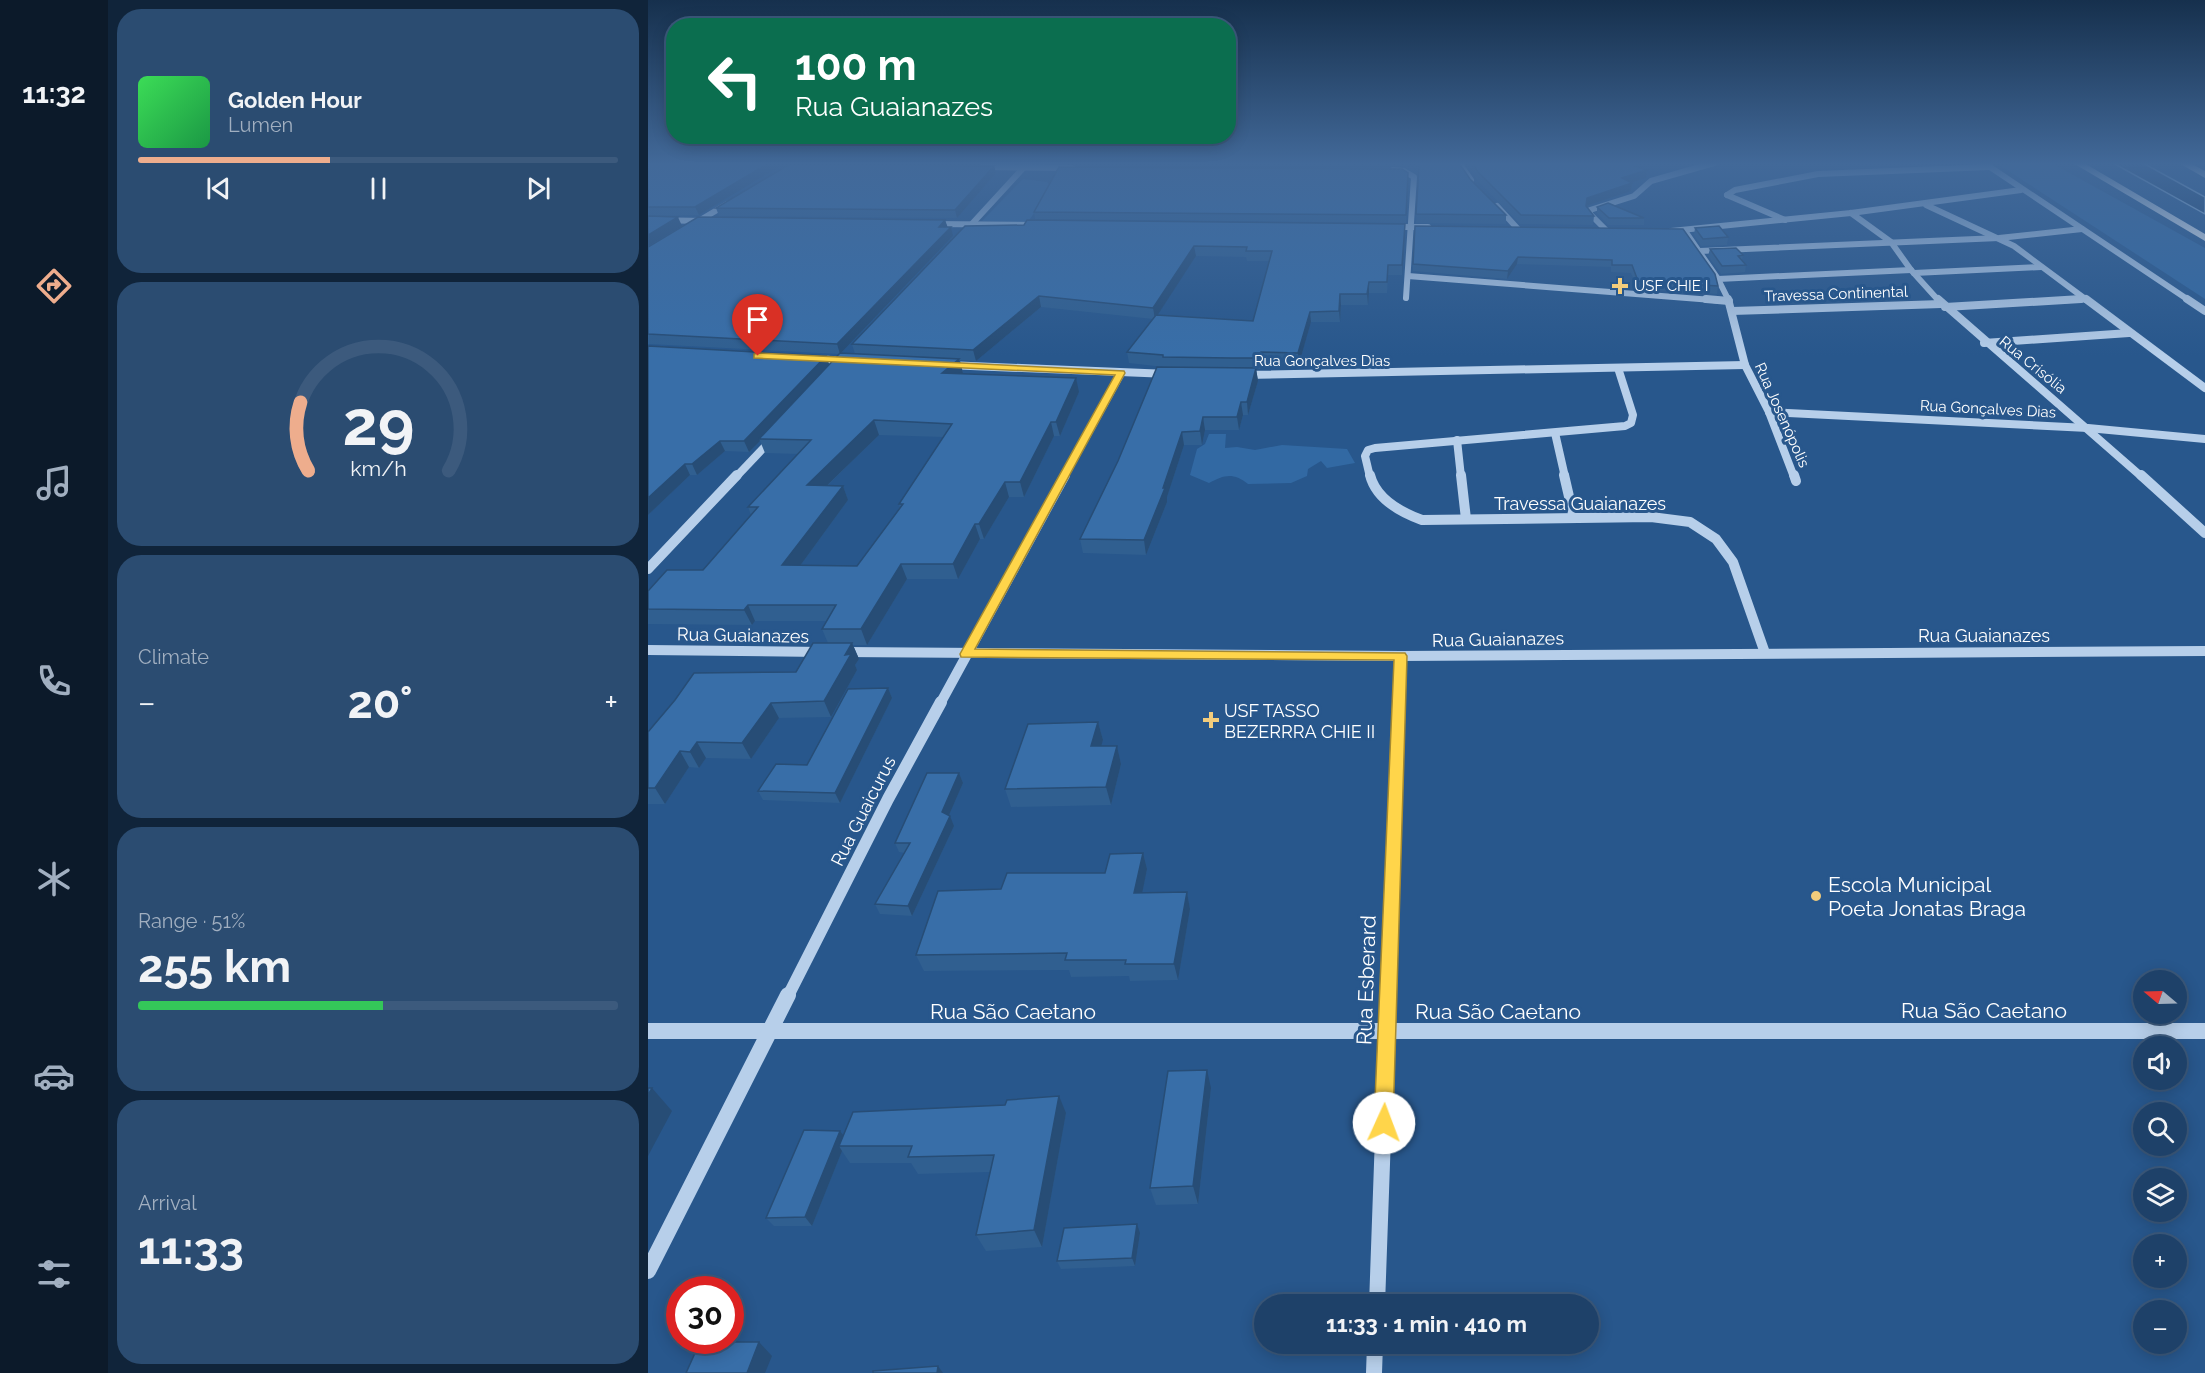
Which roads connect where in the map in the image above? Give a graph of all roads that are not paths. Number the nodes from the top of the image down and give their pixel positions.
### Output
1 (969, 227) edge
2 (1411, 227) edge
3 (1413, 227) edge
4 (1603, 227) edge
5 (1721, 227) edge
6 (1870, 227) edge
7 (1975, 227) edge
8 (2079, 227) edge
9 (2188, 227) edge
10 (1434, 228) edge
11 (1505, 228) edge
12 (1517, 228) joint
13 (1528, 228) edge
14 (2082, 229) junction
15 (1595, 230) edge
16 (1606, 230) junction
17 (1618, 230) edge
18 (1662, 230) edge
19 (1685, 231) junction
20 (964, 232) edge
21 (2205, 237) edge
22 (1999, 238) junction
23 (1891, 242) junction
24 (1700, 250) junction
25 (2041, 267) junction
26 (1912, 271) junction
27 (1408, 276) junction
28 (1718, 279) junction
29 (1406, 298) dead end
30 (2085, 299) junction
31 (1729, 301) junction
32 (1943, 305) junction
33 (1732, 311) junction
34 (2205, 311) edge
35 (2129, 333) junction
36 (1984, 342) junction
37 (853, 352) edge
38 (799, 358) edge
39 (845, 360) junction
40 (857, 361) edge
41 (941, 365) edge
42 (1745, 365) junction
43 (1618, 368) junction
44 (837, 369) edge
45 (1121, 373) junction
46 (1177, 374) edge
47 (1233, 375) edge
48 (2205, 388) edge
49 (1769, 412) junction
50 (2088, 428) junction
51 (781, 429) edge
52 (1555, 433) junction
53 (2205, 439) edge
54 (1456, 440) junction
55 (1796, 481) dead end
56 (1574, 518) junction
57 (1466, 519) junction
58 (2205, 533) edge
59 (650, 564) edge
60 (648, 650) edge
61 (2205, 651) edge
62 (1765, 652) junction
63 (966, 654) junction
64 (1401, 656) junction
65 (2205, 1030) edge
66 (648, 1032) edge
67 (772, 1032) junction
68 (1387, 1033) junction
69 (648, 1271) edge
70 (1377, 1294) edge
71 (1375, 1354) edge
72 (1374, 1373) edge

1 - 20 street
2 - 27 street
3 - 10 street
4 - 16 street
5 - 19 street
6 - 23 street, Rua Crisólia
7 - 22 street
8 - 14 street
9 - 21 highway
11 - 12 street
12 - 13 street
14 - 22 street
14 - 34 street
15 - 16 street
16 - 17 street
18 - 19 street
19 - 24 street, Rua Josenópolis
22 - 23 street
22 - 25 street
23 - 24 street
23 - 26 street, Rua Crisólia
24 - 28 street, Rua Josenópolis
25 - 26 street
25 - 30 street
26 - 28 street
26 - 32 street, Rua Crisólia
27 - 29 street
27 - 31 street
28 - 31 street, Rua Josenópolis
30 - 32 street, Travessa Continental
30 - 35 street
31 - 33 street, Rua Josenópolis
32 - 33 street, Travessa Continental
32 - 36 street, Rua Crisólia
33 - 42 street, Rua Josenópolis
35 - 36 street
35 - 48 street
36 - 50 street, Rua Crisólia
37 - 39 street
38 - 39 street
39 - 40 street
39 - 44 street
41 - 45 street
42 - 43 street, Rua Gonçalves Dias
42 - 49 street, Rua Josenópolis
43 - 47 street, Rua Gonçalves Dias
43 - 52 street
45 - 46 street
45 - 63 street, Rua Guaicurus
49 - 50 street, Rua Gonçalves Dias
49 - 55 street, Rua Josenópolis
50 - 53 street, Rua Gonçalves Dias
50 - 58 street, Rua Crisólia
51 - 59 street
52 - 54 street
52 - 56 street
54 - 57 street
54 - 57 street, Travessa Guaianazes
56 - 57 street, Travessa Guaianazes
56 - 62 street, Travessa Guaianazes
60 - 63 street, Rua Guaianazes
61 - 62 street, Rua Guaianazes
62 - 64 street, Rua Guaianazes
63 - 64 street, Rua Guaianazes
63 - 67 street, Rua Guaicurus
64 - 68 street, Rua Esberard
65 - 68 street, Rua São Caetano
66 - 67 street, Rua São Caetano
67 - 68 street, Rua São Caetano
67 - 69 street, Rua Guaicurus
68 - 70 street, Rua Esberard
71 - 72 street

